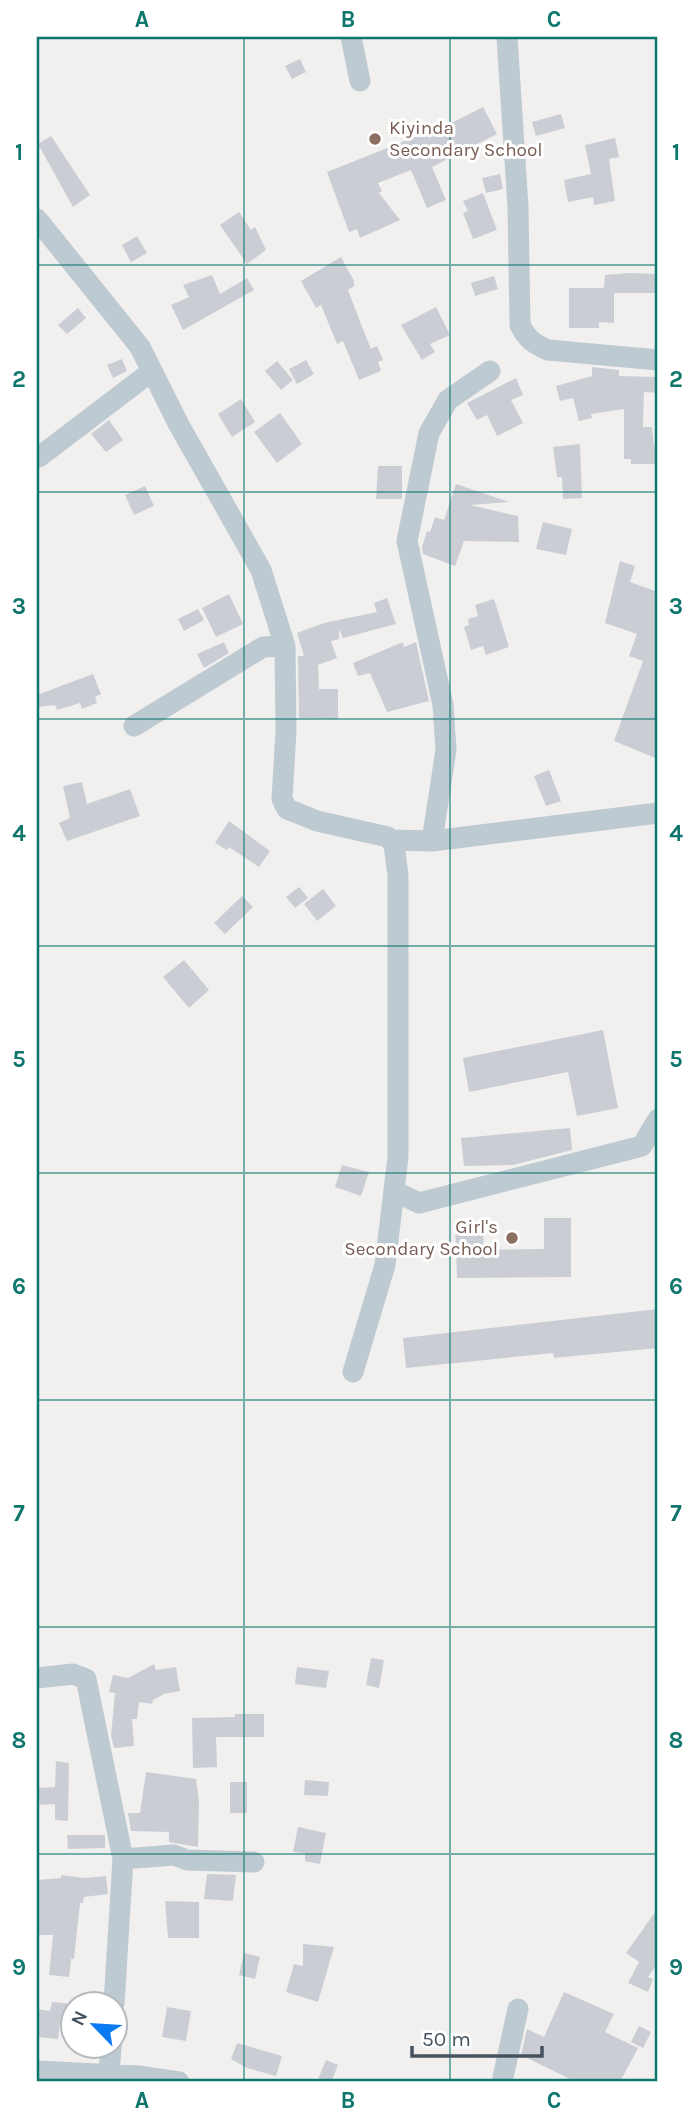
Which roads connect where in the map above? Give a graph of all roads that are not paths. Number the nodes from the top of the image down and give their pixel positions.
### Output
1 (351, 37) edge
2 (507, 37) edge
3 (360, 81) dead end
4 (37, 219) edge
5 (658, 360) edge
6 (152, 371) junction
7 (490, 371) dead end
8 (38, 457) dead end
9 (285, 646) junction
10 (134, 726) dead end
11 (658, 813) edge
12 (392, 840) junction
13 (432, 841) junction
14 (658, 1119) edge
15 (394, 1191) junction
16 (354, 1372) dead end
17 (37, 1678) edge
18 (123, 1859) junction
19 (254, 1862) dead end
20 (115, 1990) edge
21 (518, 2009) dead end
22 (110, 2060) edge
23 (37, 2071) edge
24 (109, 2075) junction
25 (179, 2082) edge
26 (502, 2082) edge

1 - 3 street
2 - 5 street
4 - 6 street
6 - 8 street
6 - 9 street
7 - 13 street
9 - 10 street
9 - 12 street
11 - 13 street
12 - 13 street
12 - 15 street
14 - 15 street
15 - 16 street
17 - 18 street
18 - 19 street
18 - 20 street
21 - 26 street
22 - 24 street
23 - 24 street
24 - 25 street

